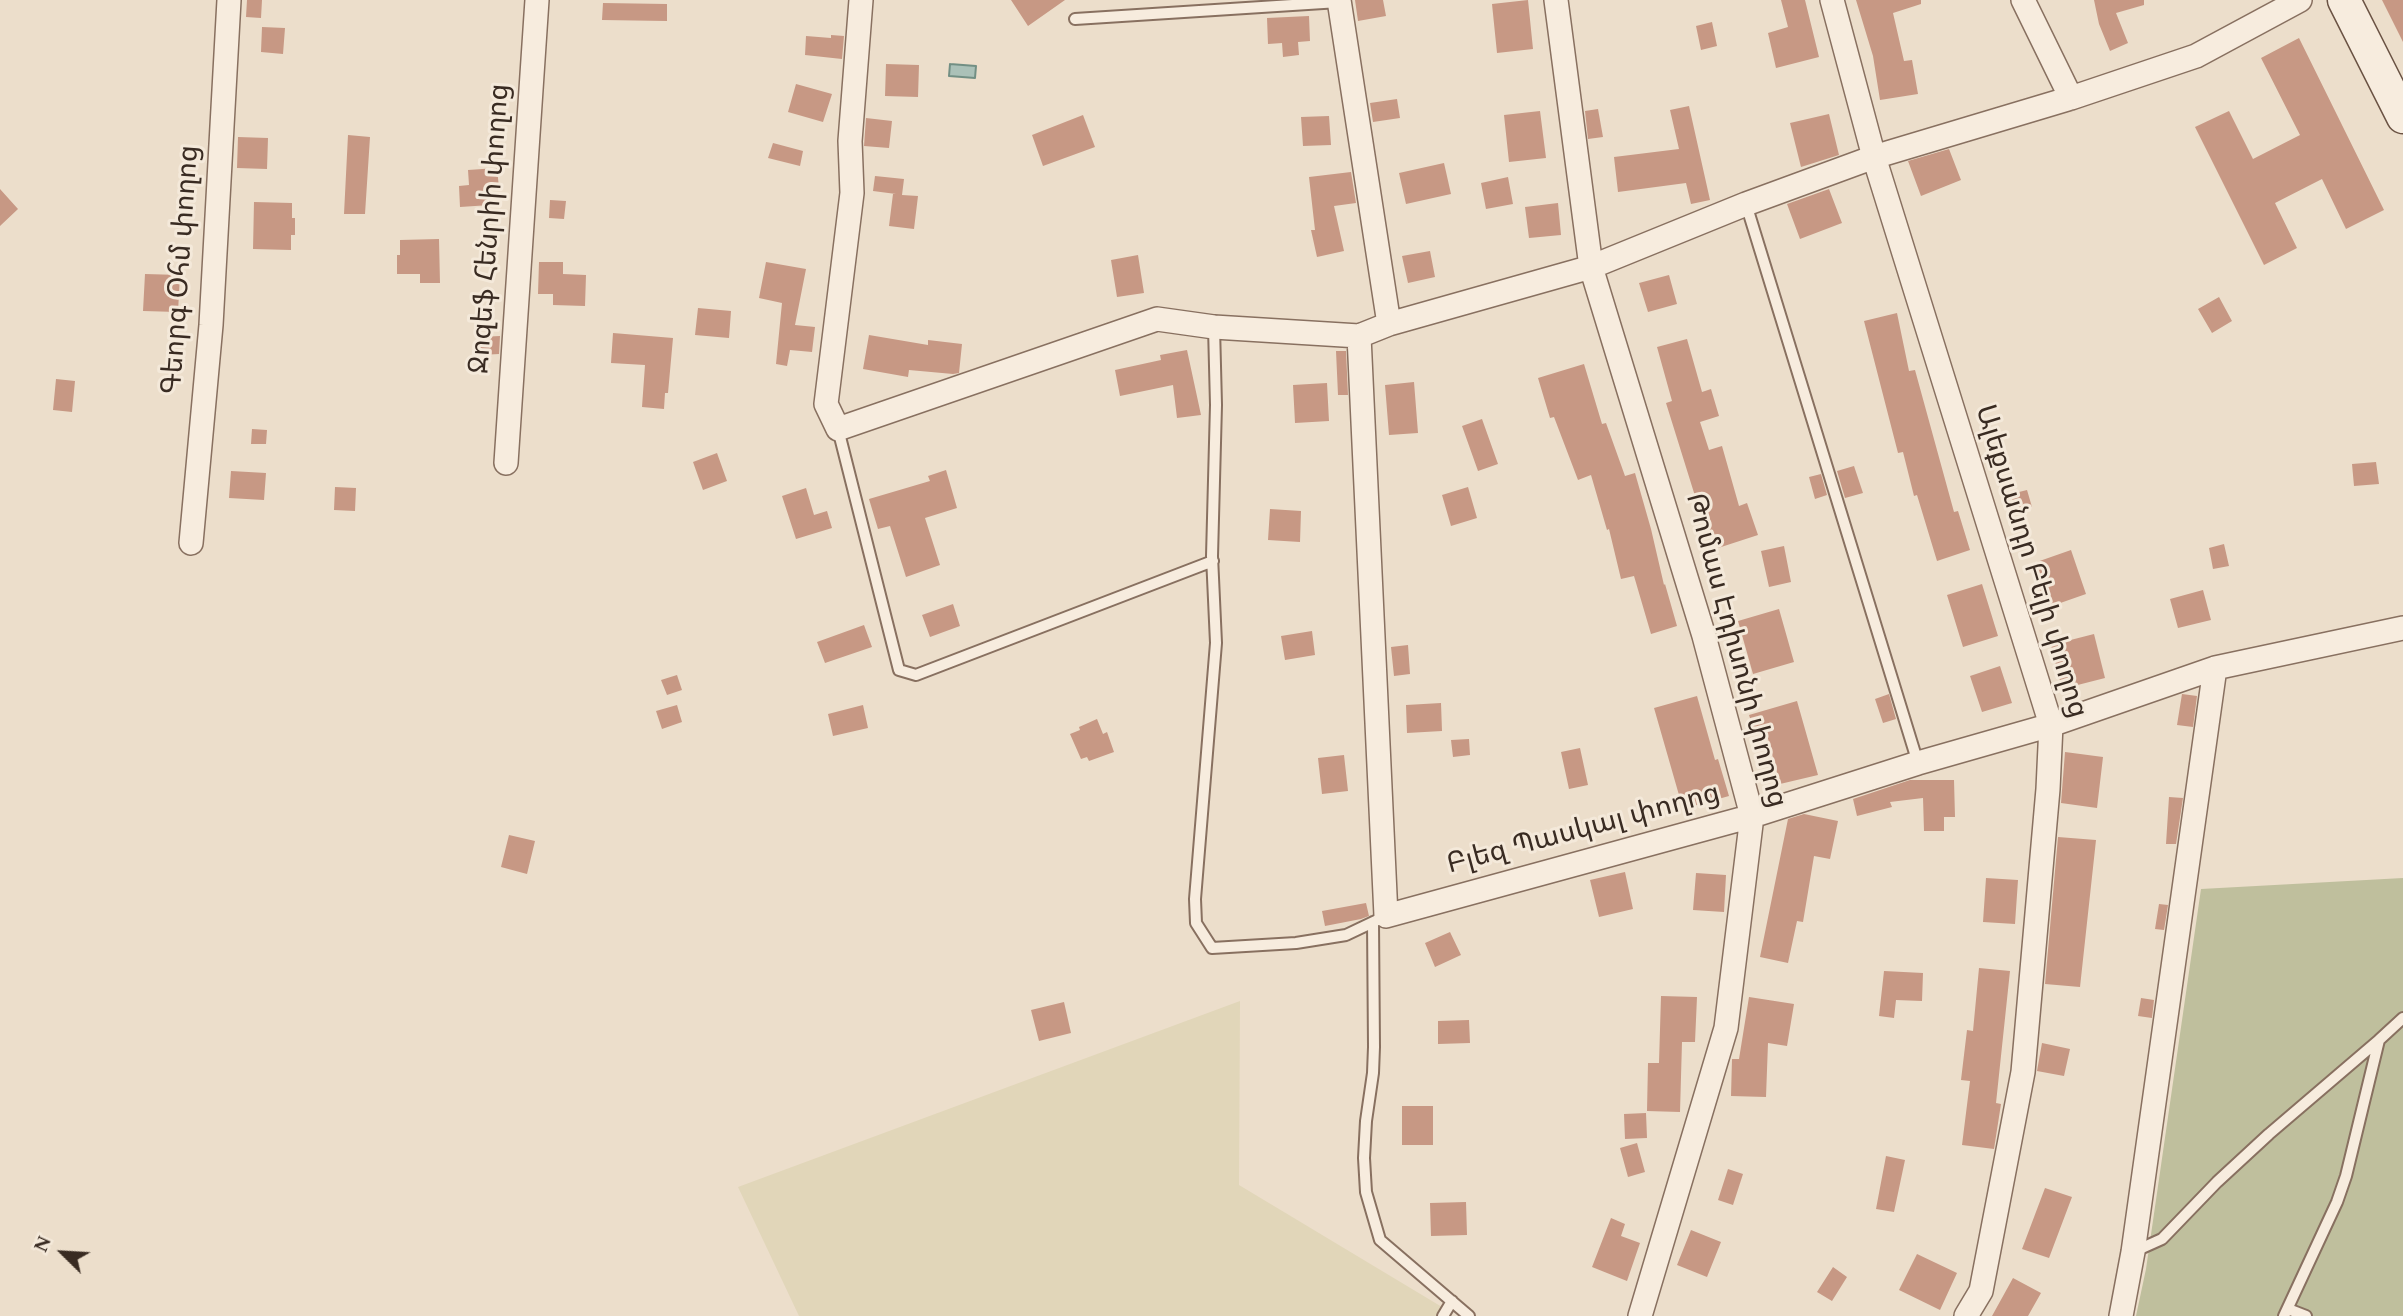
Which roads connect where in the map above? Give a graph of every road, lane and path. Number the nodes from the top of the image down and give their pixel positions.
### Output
1 (229, 0) edge
2 (537, 0) edge
3 (861, 0) edge
4 (1556, 0) edge
5 (1832, 0) edge
6 (2023, 0) edge
7 (2300, 0) edge
8 (2344, 0) edge
9 (1339, 1) edge
10 (1075, 19) dead end
11 (2071, 98) junction
12 (2403, 117) edge
13 (1874, 158) junction
14 (1746, 204) junction
15 (1591, 267) junction
16 (1389, 324) junction
17 (1214, 327) junction
18 (1359, 335) junction
19 (838, 429) junction
20 (506, 463) dead end
21 (191, 544) dead end
22 (1213, 561) junction
23 (2403, 628) edge
24 (2215, 668) junction
25 (2051, 725) junction
26 (1918, 763) junction
27 (1752, 816) junction
28 (1379, 919) junction
29 (2403, 1018) edge
30 (2379, 1040) junction
31 (2133, 1252) junction
32 (1452, 1301) junction
33 (2286, 1312) edge
34 (1443, 1316) edge
35 (1469, 1316) edge
36 (1640, 1316) edge
37 (1966, 1316) edge
38 (2121, 1316) edge
39 (2306, 1316) edge

1 - 21 street, Գեորգ Օհմ փողոց
2 - 20 street, Ջոզեֆ Հենրիի փողոց
3 - 19 street
4 - 15 street, Թոմաս Էդիսոնի փողոց
5 - 13 street, Ալեքսանդր Բելի փողոց
6 - 11 street
7 - 11 street
8 - 12 main road
9 - 10 lane
9 - 16 street
11 - 13 street
13 - 14 street
13 - 25 street, Ալեքսանդր Բելի փողոց
14 - 15 street
14 - 26 lane
15 - 16 street
15 - 27 street, Թոմաս Էդիսոնի փողոց
16 - 18 street
17 - 18 street
17 - 19 street
17 - 22 lane
18 - 28 street
19 - 22 lane
22 - 28 lane
23 - 24 street, Բլեզ Պասկալ փողոց
24 - 25 street, Բլեզ Պասկալ փողոց
24 - 31 street
25 - 26 street, Բլեզ Պասկալ փողոց
25 - 37 street, Ալեքսանդր Բելի փողոց
26 - 27 street, Բլեզ Պասկալ փողոց
27 - 28 street, Բլեզ Պասկալ փողոց
27 - 36 street, Թոմաս Էդիսոնի փողոց
28 - 32 lane
29 - 30 lane
30 - 31 lane
30 - 33 lane
31 - 38 street
32 - 34 lane
32 - 35 lane
33 - 39 lane

